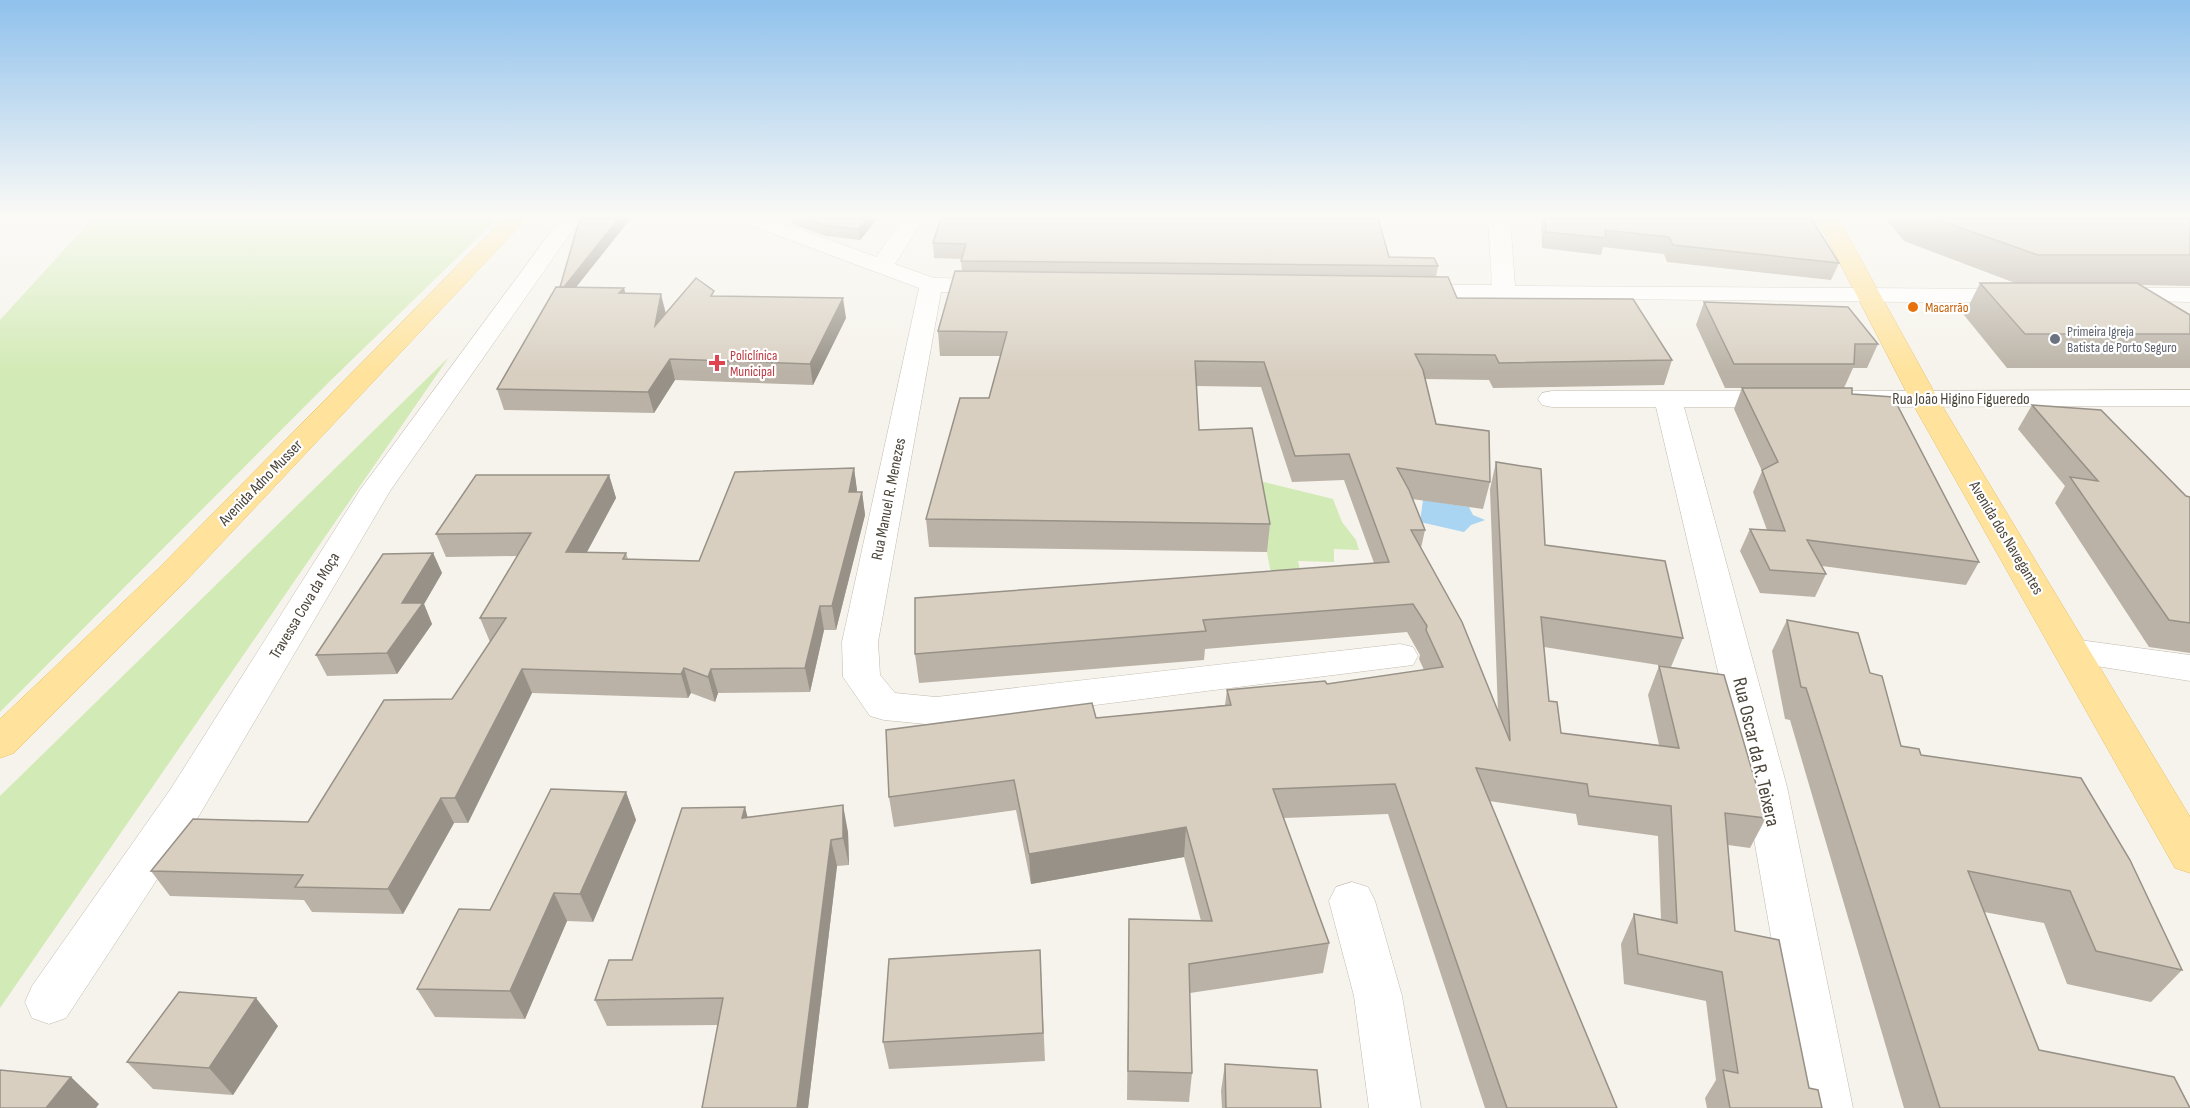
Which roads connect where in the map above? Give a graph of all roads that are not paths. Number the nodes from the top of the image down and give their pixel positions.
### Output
1 (467, 270) edge
2 (532, 270) edge
3 (889, 270) edge
4 (1502, 270) edge
5 (1856, 270) edge
6 (931, 285) junction
7 (1020, 287) edge
8 (1385, 292) edge
9 (1504, 293) junction
10 (2084, 295) edge
11 (2190, 295) edge
12 (1870, 296) junction
13 (2036, 296) edge
14 (2190, 398) edge
15 (1552, 399) dead end
16 (1668, 399) junction
17 (1924, 399) junction
18 (2072, 651) junction
19 (1400, 656) dead end
20 (2190, 668) edge
21 (0, 743) edge
22 (2190, 855) edge
23 (1352, 901) dead end
24 (49, 1002) dead end
25 (1395, 1108) edge
26 (1827, 1108) edge

1 - 21 main road, Avenida Adno Musser
2 - 24 street, Travessa Cova da Moça
3 - 6 street
4 - 9 street
5 - 12 main road, Avenida dos Navegantes
6 - 7 street
6 - 19 street, Rua Manuel R. Menezes
8 - 9 street
9 - 12 street
10 - 11 street
12 - 13 street
12 - 17 main road, Avenida dos Navegantes
14 - 17 street, Rua João Higino Figueredo
15 - 16 street, Rua João Higino Figueredo
16 - 17 street, Rua João Higino Figueredo
16 - 26 street, Rua Oscar da R. Teixera
17 - 18 main road, Avenida dos Navegantes
18 - 20 street
18 - 22 main road, Avenida dos Navegantes
23 - 25 street

